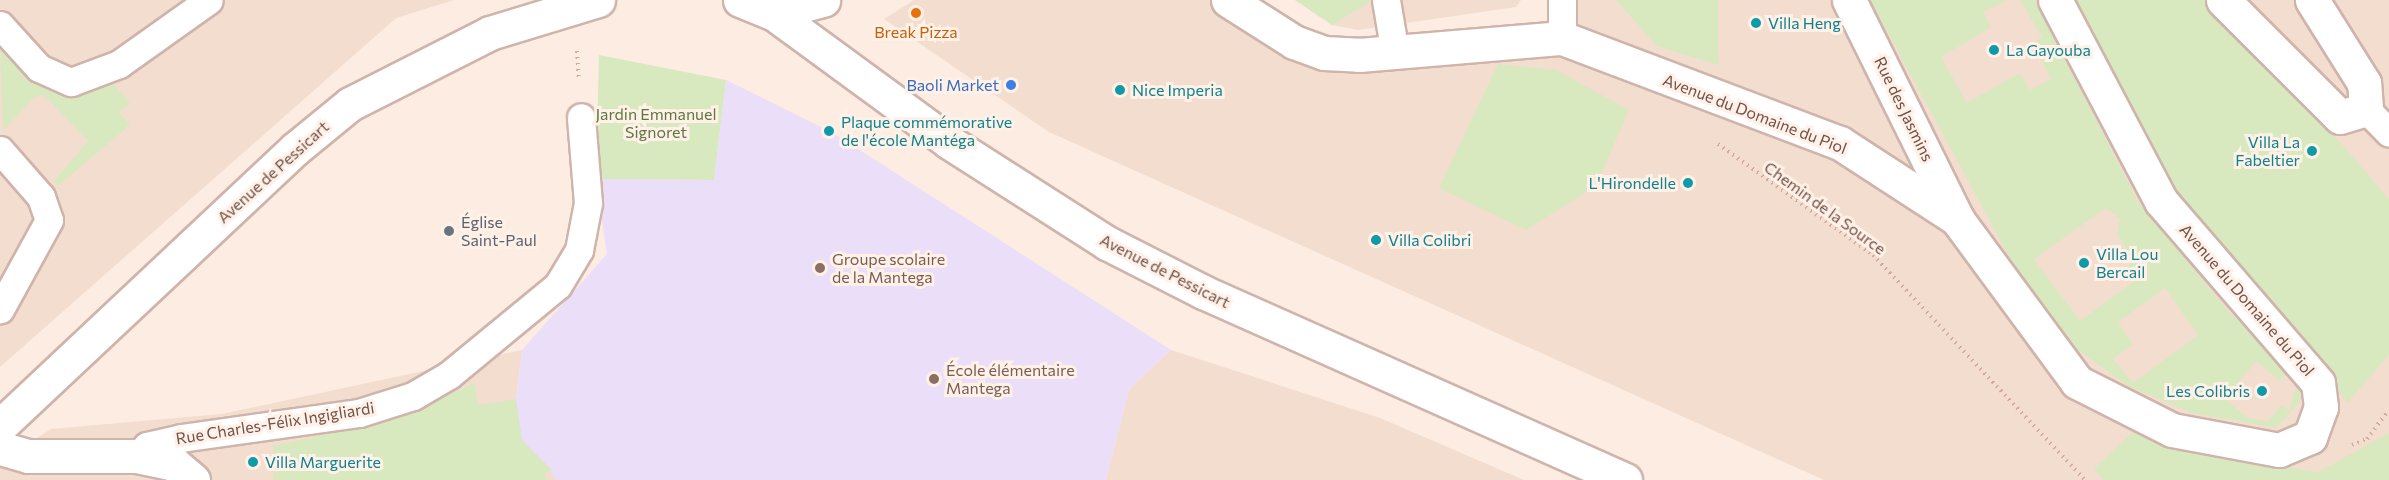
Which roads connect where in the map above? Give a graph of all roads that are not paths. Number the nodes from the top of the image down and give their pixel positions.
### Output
1 (209, 0) edge
2 (598, 0) edge
3 (740, 0) edge
4 (823, 0) edge
5 (1228, 0) edge
6 (1386, 0) edge
7 (1562, 0) edge
8 (1849, 0) edge
9 (2055, 0) edge
10 (2223, 0) edge
11 (2312, 0) edge
12 (775, 6) edge
13 (0, 26) edge
14 (1562, 38) junction
15 (1395, 53) junction
16 (2366, 109) junction
17 (581, 117) dead end
18 (2389, 133) edge
19 (0, 150) edge
20 (1957, 219) junction
21 (0, 309) edge
22 (0, 426) edge
23 (0, 448) edge
24 (137, 456) junction
25 (193, 480) edge
26 (1625, 480) edge

1 - 13 lane
2 - 22 street, Avenue de Pessicart
3 - 12 street, Avenue de Pessicart
4 - 12 street
5 - 15 street, Avenue du Domaine du Piol
6 - 15 lane
7 - 14 lane
8 - 20 street, Rue des Jasmins
9 - 20 street, Avenue du Domaine du Piol
10 - 16 street
11 - 16 street
12 - 26 street, Avenue de Pessicart
14 - 15 street, Avenue du Domaine du Piol
14 - 20 street, Avenue du Domaine du Piol
16 - 18 lane
17 - 24 lane, Rue Charles-Félix Ingigliardi
19 - 21 lane
23 - 24 street, Rue Charles-Félix Ingigliardi
24 - 25 street

